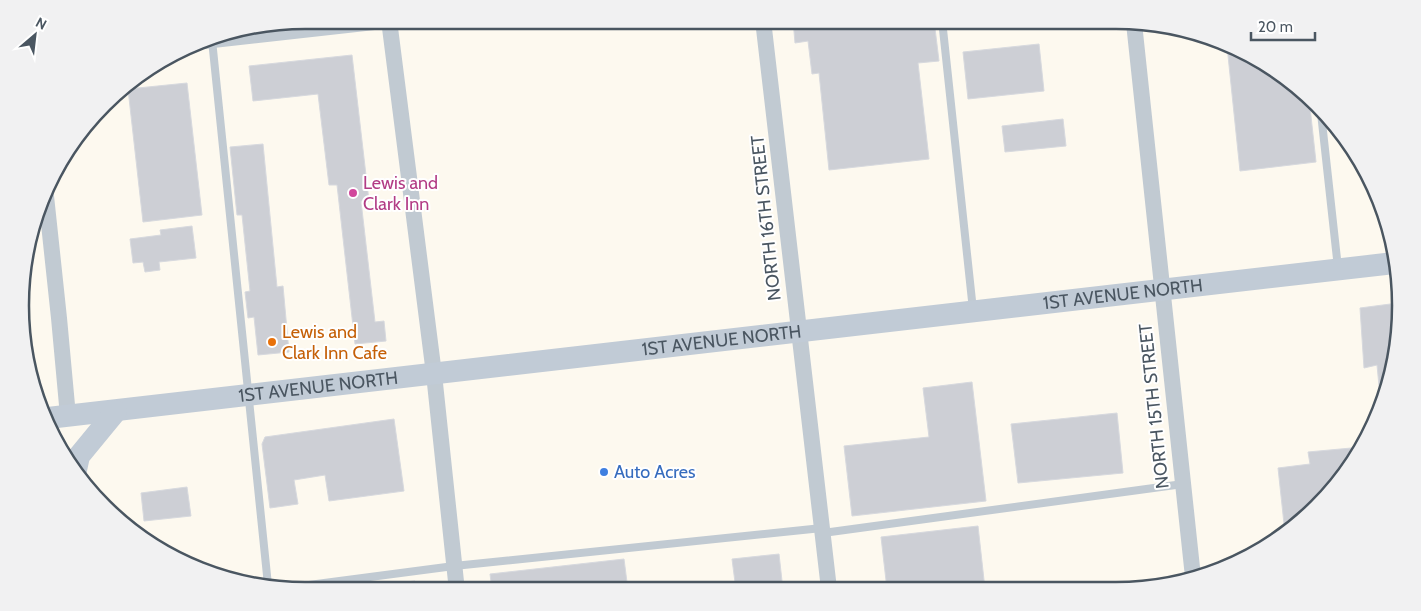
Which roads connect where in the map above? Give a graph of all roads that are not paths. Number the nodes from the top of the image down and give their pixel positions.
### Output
1 (304, 29) edge
2 (391, 29) edge
3 (765, 29) edge
4 (943, 29) edge
5 (1135, 29) edge
6 (248, 35) edge
7 (210, 46) edge
8 (1322, 121) edge
9 (47, 207) edge
10 (1389, 264) edge
11 (1338, 269) junction
12 (1162, 290) junction
13 (974, 312) junction
14 (798, 332) junction
15 (434, 374) junction
16 (248, 396) junction
17 (116, 411) junction
18 (58, 417) edge
19 (78, 463) edge
20 (1183, 484) junction
21 (822, 530) junction
22 (454, 566) junction
23 (1192, 571) edge
24 (267, 580) edge
25 (332, 582) edge
26 (456, 582) edge
27 (828, 582) edge

1 - 6 street
2 - 15 street
3 - 14 street, NORTH 16TH STREET
4 - 13 lane
5 - 12 street, NORTH 15TH STREET
7 - 16 lane
8 - 11 lane
9 - 18 street
10 - 11 main road, 1ST AVENUE NORTH
11 - 12 main road, 1ST AVENUE NORTH
12 - 13 main road, 1ST AVENUE NORTH
12 - 20 street, NORTH 15TH STREET
13 - 14 main road, 1ST AVENUE NORTH
14 - 15 main road, 1ST AVENUE NORTH
14 - 21 street, NORTH 16TH STREET
15 - 16 main road, 1ST AVENUE NORTH
15 - 22 street
16 - 17 main road, 1ST AVENUE NORTH
16 - 24 lane
17 - 18 main road, 1ST AVENUE NORTH
17 - 19 main road
20 - 21 lane
20 - 23 street, NORTH 15TH STREET
21 - 22 lane
21 - 27 street, NORTH 16TH STREET
22 - 25 lane
22 - 26 street

